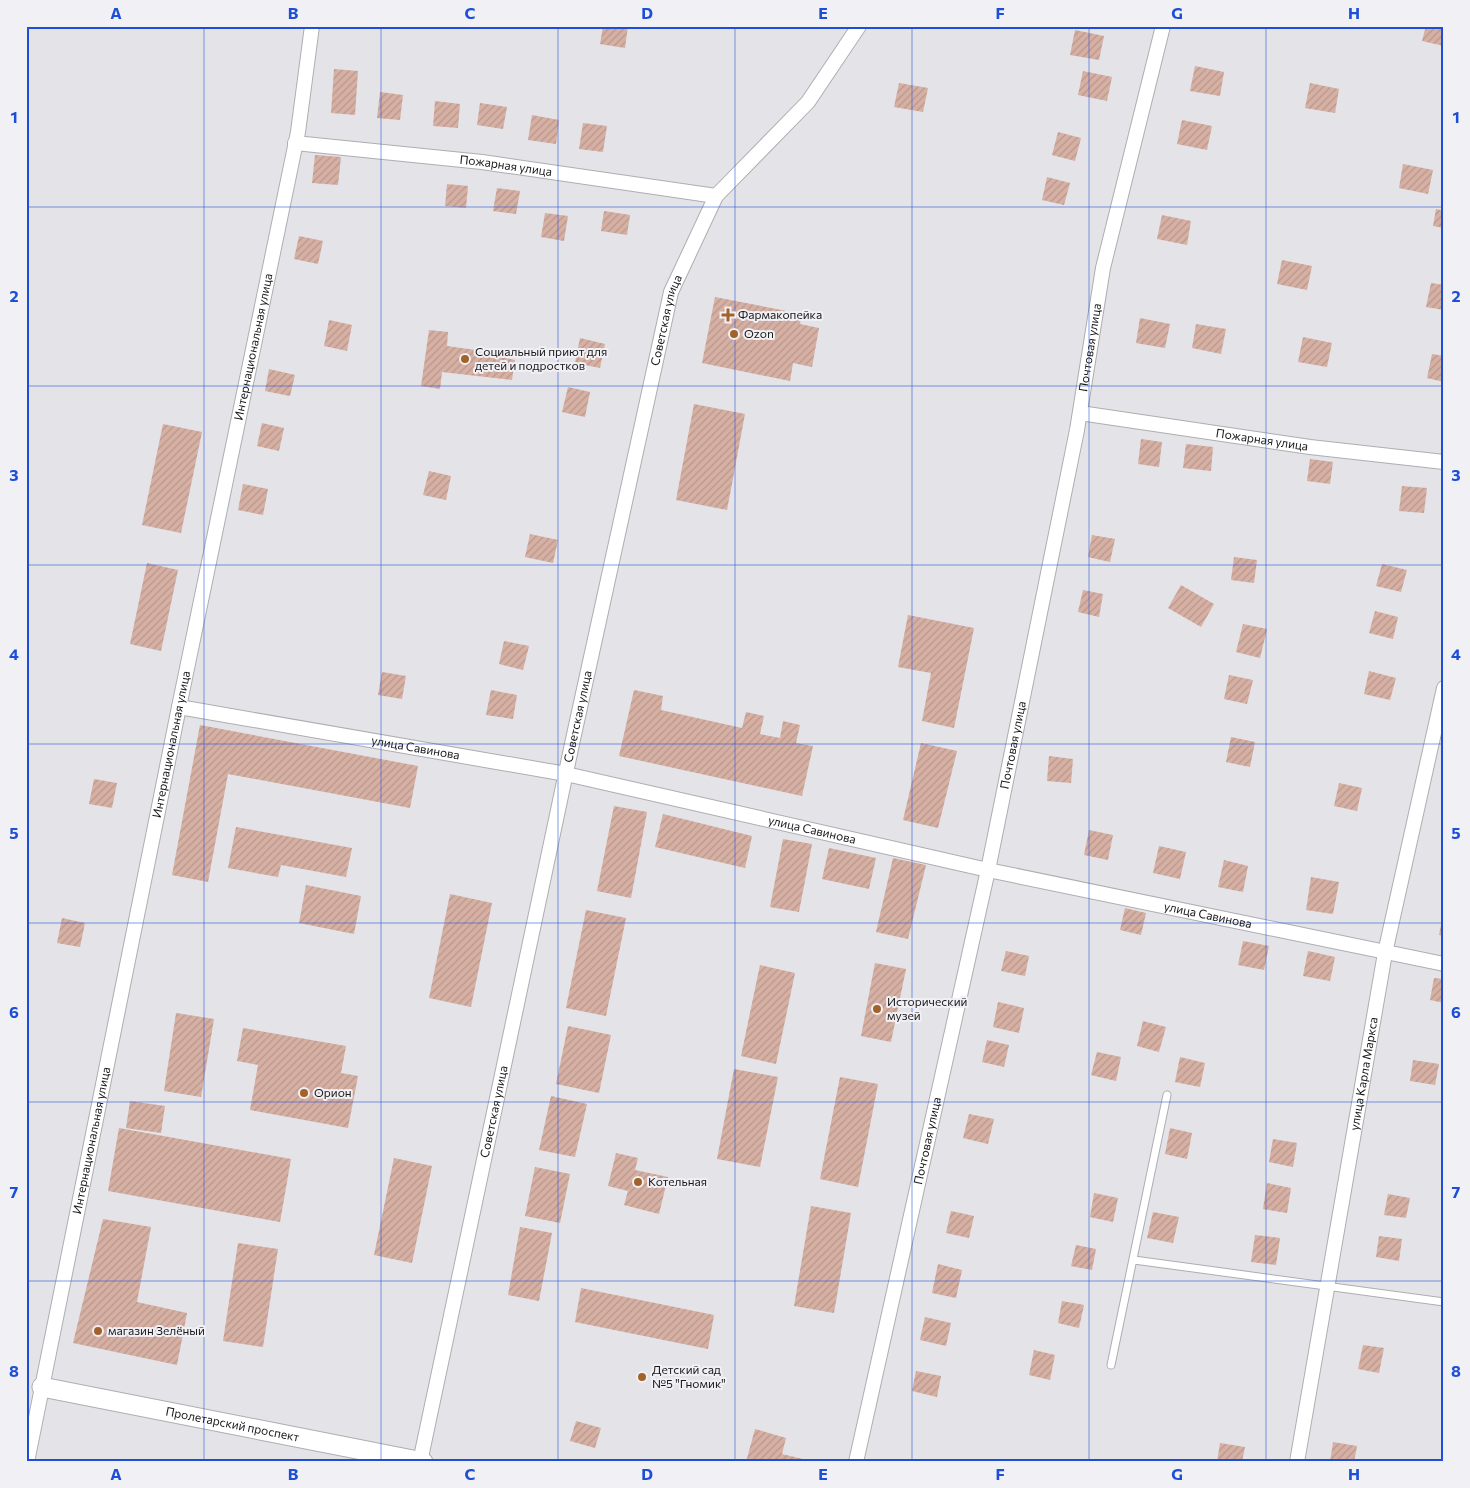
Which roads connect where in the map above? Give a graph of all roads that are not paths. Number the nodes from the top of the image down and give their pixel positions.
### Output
1 (312, 26) edge
2 (859, 26) edge
3 (1162, 26) edge
4 (296, 143) junction
5 (716, 196) junction
6 (1080, 413) junction
7 (1444, 462) edge
8 (1444, 688) edge
9 (179, 707) junction
10 (566, 774) junction
11 (988, 870) junction
12 (1386, 953) junction
13 (1444, 964) edge
14 (1167, 1095) dead end
15 (1134, 1260) junction
16 (1328, 1286) junction
17 (1444, 1302) edge
18 (1112, 1365) dead end
19 (42, 1387) junction
20 (26, 1462) edge
21 (421, 1462) edge
22 (856, 1462) edge
23 (1297, 1462) edge

1 - 4 street, Интернациональная улица
2 - 5 street, Советская улица
3 - 6 street, Почтовая улица
4 - 5 street, Пожарная улица
4 - 9 street, Интернациональная улица
5 - 10 street, Советская улица
6 - 7 street, Пожарная улица
6 - 11 street, Почтовая улица
8 - 12 street, улица Карла Маркса
9 - 10 street, улица Савинова
9 - 19 street, Интернациональная улица
10 - 11 street, улица Савинова
10 - 21 street, Советская улица
11 - 12 street, улица Савинова
11 - 22 street, Почтовая улица
12 - 13 street, улица Савинова
12 - 16 street, улица Карла Маркса
14 - 15 lane
15 - 16 lane
15 - 18 lane
16 - 17 lane
16 - 23 street, улица Карла Маркса
19 - 20 street, Интернациональная улица
19 - 21 street, Пролетарский проспект

